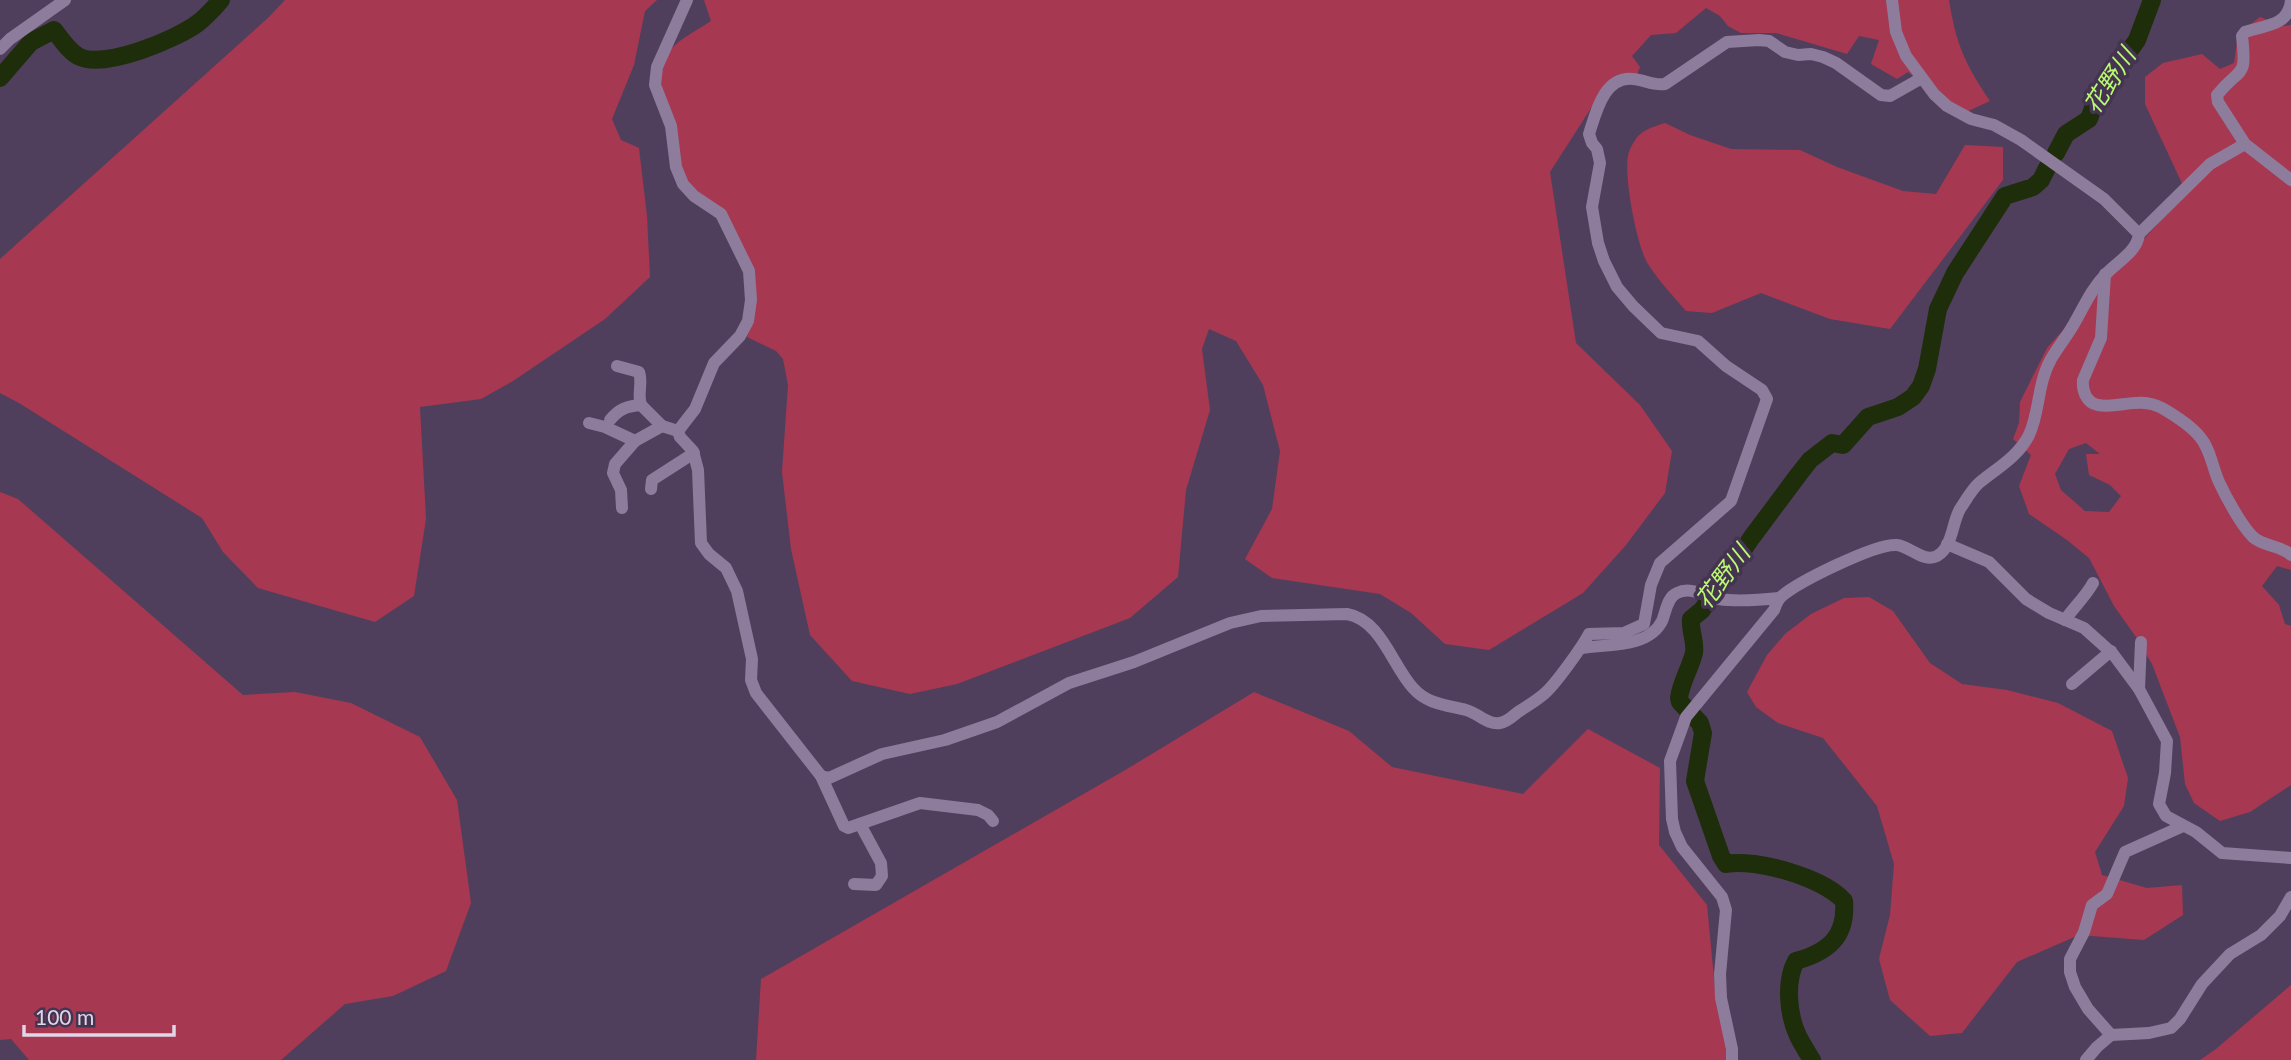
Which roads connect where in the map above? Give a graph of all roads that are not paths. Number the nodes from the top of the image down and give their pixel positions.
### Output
1 (65, 0) edge
2 (687, 0) edge
3 (1892, 0) edge
4 (2291, 1) edge
5 (0, 49) edge
6 (1920, 79) junction
7 (2245, 144) junction
8 (2291, 180) edge
9 (2139, 234) junction
10 (2105, 274) junction
11 (617, 366) dead end
12 (641, 405) junction
13 (610, 420) dead end
14 (589, 423) dead end
15 (662, 426) junction
16 (678, 431) junction
17 (635, 441) junction
18 (694, 453) junction
19 (651, 489) dead end
20 (622, 508) dead end
21 (1947, 544) junction
22 (2291, 555) edge
23 (2093, 583) dead end
24 (1779, 598) junction
25 (2065, 620) junction
26 (2141, 642) dead end
27 (1582, 648) junction
28 (2111, 651) junction
29 (2072, 684) dead end
30 (2139, 689) junction
31 (821, 776) junction
32 (993, 821) dead end
33 (860, 824) junction
34 (2182, 825) junction
35 (2291, 858) edge
36 (854, 884) dead end
37 (2291, 897) edge
38 (2111, 1035) junction
39 (1732, 1060) edge
40 (2086, 1060) edge

1 - 5 street
2 - 16 street
3 - 6 street
4 - 7 street
6 - 9 street
6 - 27 street
7 - 8 street
7 - 9 street
9 - 10 street
10 - 21 street
10 - 22 street
11 - 12 street
12 - 13 street
12 - 15 street
14 - 17 street
15 - 16 street
15 - 17 street
16 - 18 street
17 - 20 street
18 - 19 street
18 - 31 street
21 - 24 street
21 - 25 street
23 - 25 street
24 - 27 street
24 - 39 street
25 - 28 street
26 - 30 street
27 - 31 street
28 - 29 street
28 - 30 street
30 - 34 street
31 - 33 street
32 - 33 street
33 - 36 street
34 - 35 street
34 - 38 street
37 - 38 street
38 - 40 street

